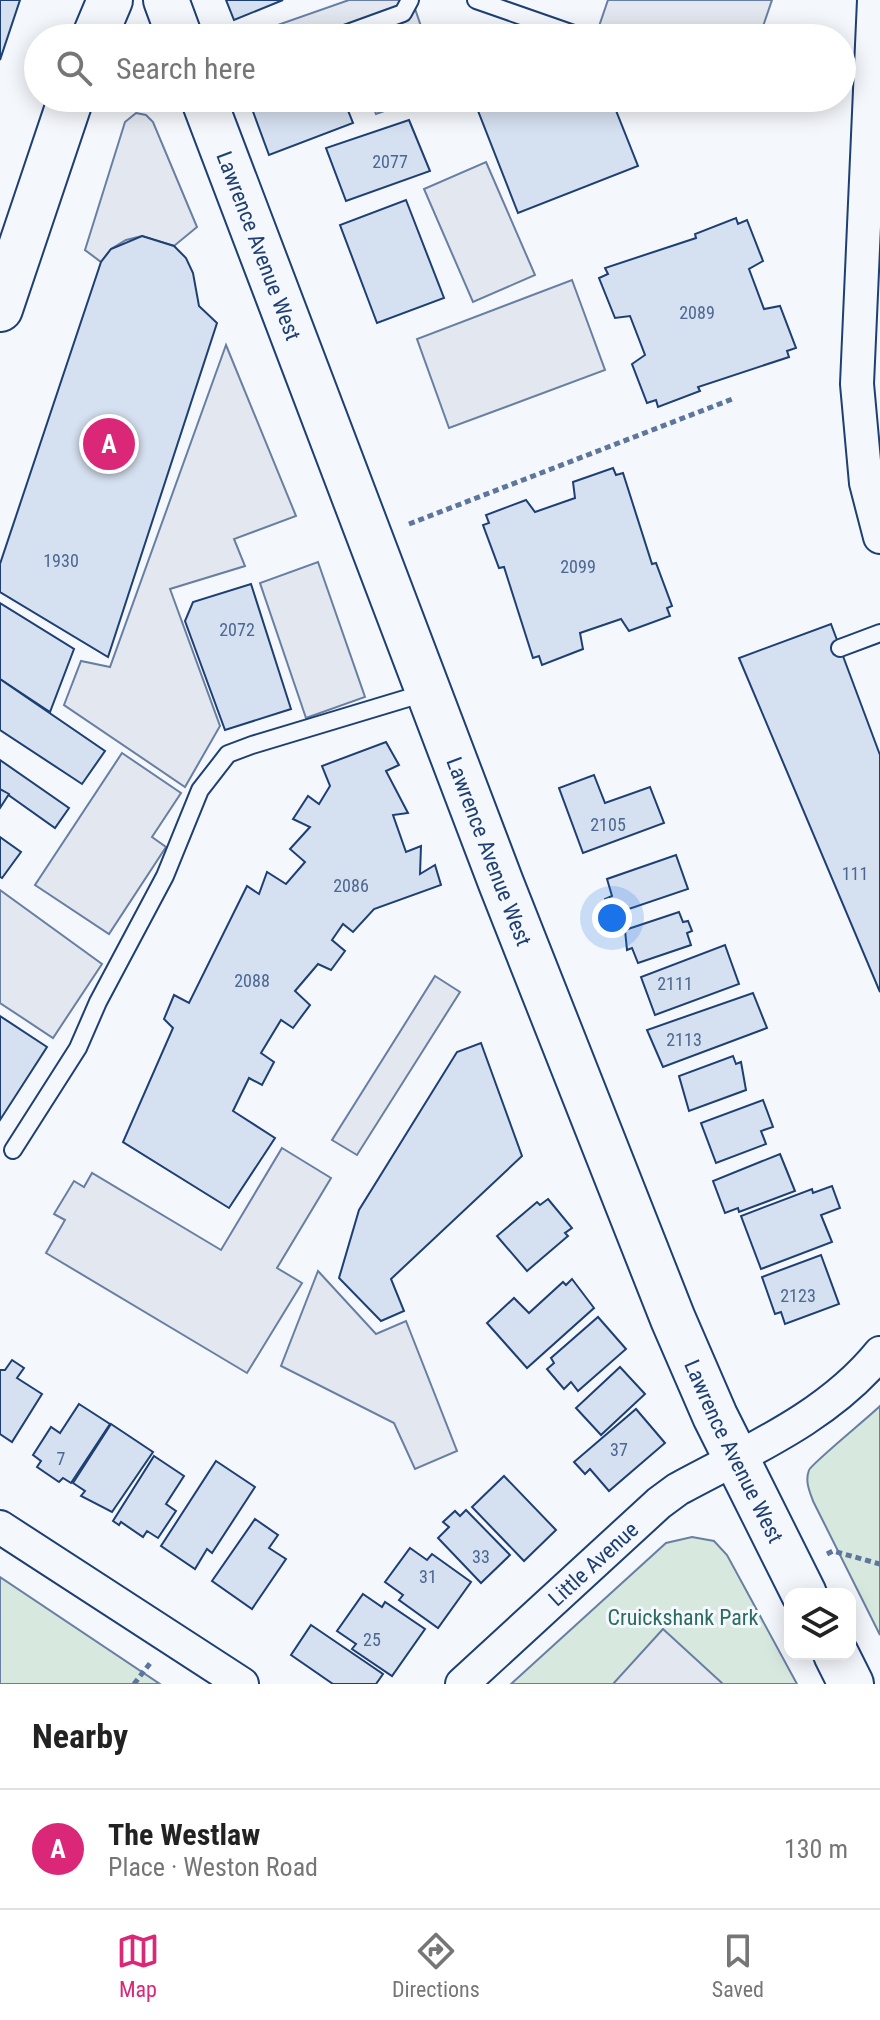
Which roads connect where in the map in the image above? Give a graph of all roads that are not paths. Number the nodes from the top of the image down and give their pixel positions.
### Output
1 (110, 0) edge
2 (166, 0) edge
3 (410, 0) edge
4 (476, 0) edge
5 (874, 0) edge
6 (100, 24) edge
7 (175, 24) edge
8 (373, 24) edge
9 (545, 24) edge
10 (66, 112) edge
11 (208, 112) edge
12 (0, 309) edge
13 (880, 537) edge
14 (880, 633) edge
15 (840, 648) dead end
16 (430, 691) junction
17 (13, 1150) dead end
18 (880, 1353) edge
19 (735, 1457) junction
20 (0, 1527) edge
21 (798, 1583) edge
22 (839, 1660) edge
23 (242, 1684) edge
24 (462, 1684) edge
25 (851, 1684) edge

1 - 6 main road
2 - 7 main road
3 - 8 lane
4 - 9 lane
5 - 13 street
10 - 12 main road
11 - 16 main road, Lawrence Avenue West
14 - 15 lane
16 - 17 lane
16 - 19 main road, Lawrence Avenue West
18 - 19 street, Little Avenue
19 - 21 main road, Lawrence Avenue West
19 - 24 street, Little Avenue
20 - 23 street
22 - 25 main road

